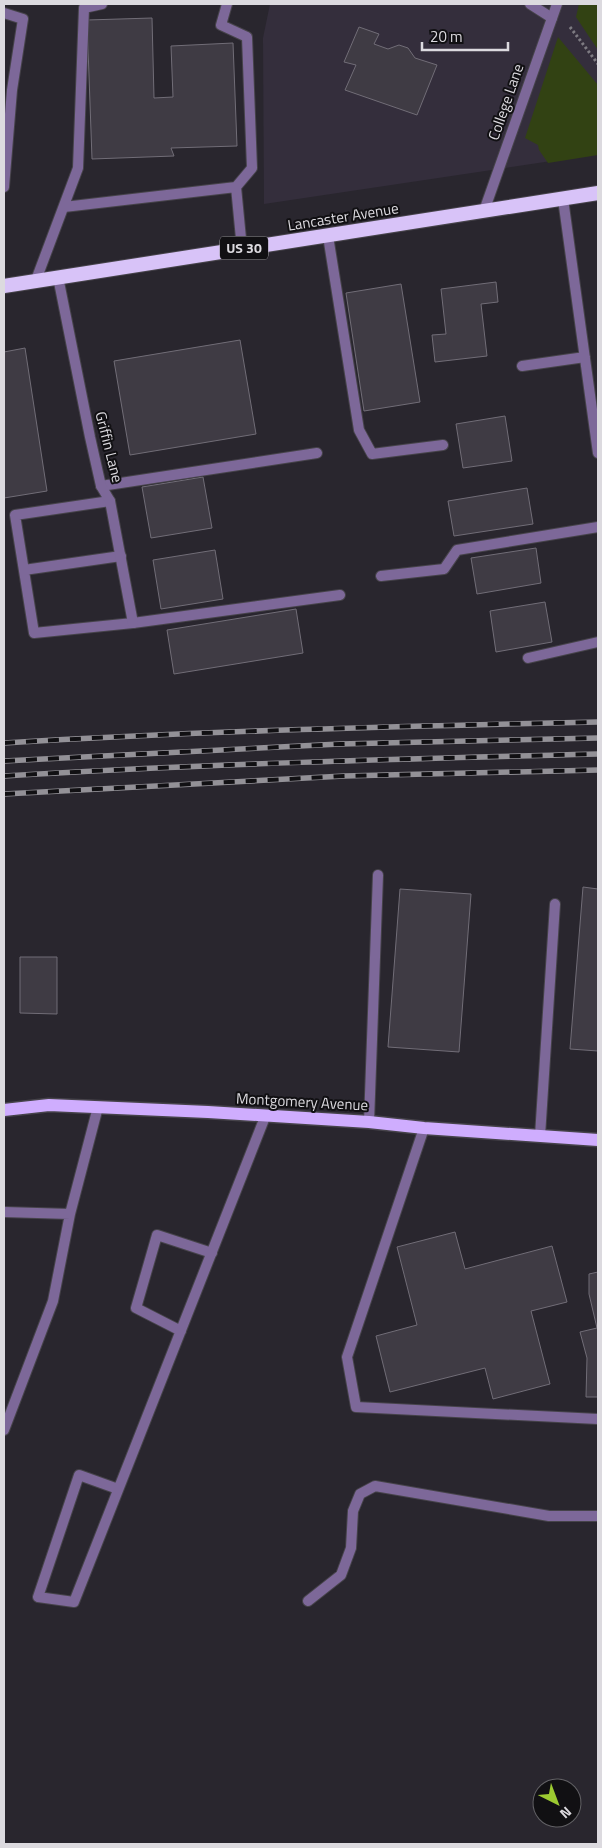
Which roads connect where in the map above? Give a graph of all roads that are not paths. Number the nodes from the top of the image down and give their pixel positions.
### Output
1 (102, 4) edge
2 (227, 4) edge
3 (530, 4) edge
4 (557, 4) edge
5 (4, 13) edge
6 (552, 18) junction
7 (4, 187) edge
8 (236, 187) junction
9 (598, 194) edge
10 (563, 199) junction
11 (64, 207) junction
12 (484, 211) junction
13 (328, 236) junction
14 (242, 249) junction
15 (58, 277) junction
16 (36, 280) junction
17 (4, 286) edge
18 (585, 357) junction
19 (522, 366) dead end
20 (594, 394) edge
21 (443, 444) dead end
22 (317, 453) dead end
23 (598, 453) edge
24 (101, 486) junction
25 (110, 502) junction
26 (598, 527) edge
27 (121, 556) junction
28 (24, 570) junction
29 (381, 576) dead end
30 (340, 595) dead end
31 (133, 623) junction
32 (598, 642) edge
33 (528, 658) dead end
34 (378, 875) dead end
35 (555, 904) dead end
36 (98, 1108) junction
37 (4, 1110) edge
38 (265, 1117) junction
39 (369, 1122) junction
40 (424, 1128) junction
41 (540, 1136) junction
42 (598, 1140) edge
43 (4, 1212) edge
44 (70, 1214) junction
45 (212, 1253) junction
46 (181, 1331) junction
47 (598, 1420) edge
48 (4, 1430) edge
49 (118, 1489) junction
50 (598, 1516) edge
51 (308, 1601) dead end

1 - 11 street
2 - 8 street
3 - 6 street
4 - 6 street, College Lane
5 - 7 street
6 - 12 street, College Lane
8 - 11 street
8 - 14 street
9 - 10 highway, Lancaster Avenue / US 30
10 - 12 highway, Lancaster Avenue / US 30
10 - 18 street
11 - 16 street
12 - 13 highway, Lancaster Avenue / US 30
13 - 14 highway, Lancaster Avenue / US 30
13 - 21 street
14 - 15 highway, Lancaster Avenue / US 30
15 - 16 highway, Lancaster Avenue / US 30
15 - 24 street, Griffin Lane
16 - 17 highway, Lancaster Avenue / US 30
18 - 19 street
18 - 20 street
20 - 23 street
22 - 24 street
24 - 25 street, Griffin Lane
25 - 27 street, Griffin Lane
25 - 28 street
26 - 29 street
27 - 28 street
27 - 31 street, Griffin Lane
28 - 31 street
30 - 31 street
32 - 33 street
34 - 39 street
35 - 41 street
36 - 37 main road, Montgomery Avenue
36 - 38 main road, Montgomery Avenue
36 - 44 street
38 - 39 main road, Montgomery Avenue
38 - 45 street
39 - 40 main road, Montgomery Avenue
40 - 41 main road, Montgomery Avenue
40 - 47 street
41 - 42 main road, Montgomery Avenue
43 - 44 street
44 - 48 street
45 - 46 street
45 - 46 street
46 - 49 street
49 - 49 street
50 - 51 street

